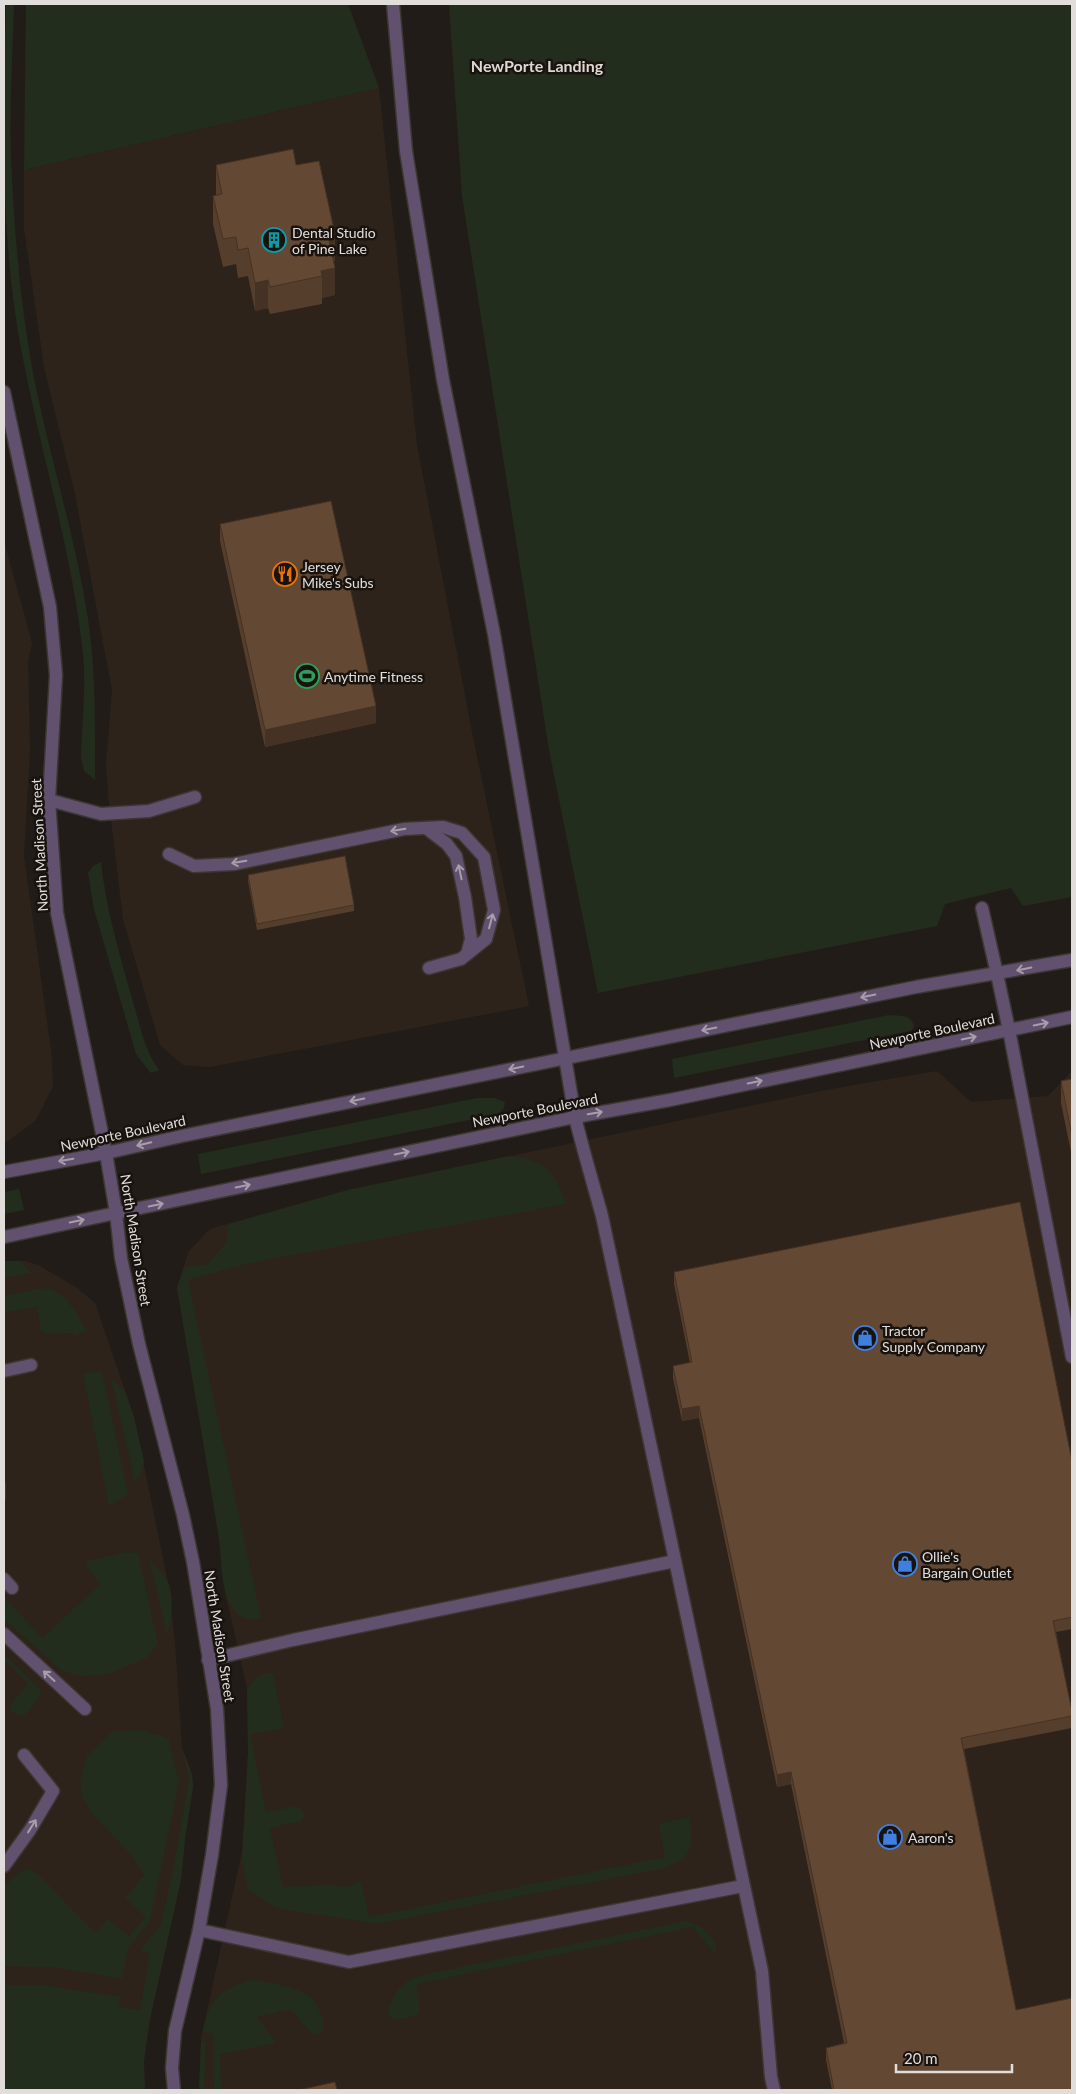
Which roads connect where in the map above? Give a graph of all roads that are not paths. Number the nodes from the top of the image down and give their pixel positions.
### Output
1 (394, 4) edge
2 (4, 392) edge
3 (195, 797) dead end
4 (50, 800) junction
5 (426, 828) junction
6 (169, 854) dead end
7 (982, 908) dead end
8 (467, 954) junction
9 (1072, 960) edge
10 (429, 968) dead end
11 (997, 974) junction
12 (1072, 1017) edge
13 (1009, 1030) junction
14 (564, 1058) junction
15 (575, 1117) junction
16 (106, 1153) junction
17 (4, 1172) edge
18 (116, 1213) junction
19 (4, 1237) edge
20 (1072, 1357) edge
21 (31, 1365) dead end
22 (4, 1371) edge
23 (675, 1561) junction
24 (4, 1634) edge
25 (208, 1660) junction
26 (85, 1709) dead end
27 (24, 1755) dead end
28 (4, 1866) edge
29 (743, 1886) junction
30 (199, 1930) junction
31 (174, 2090) edge
32 (774, 2090) edge

1 - 14 street
2 - 4 street, North Madison Street
3 - 4 street
4 - 16 street, North Madison Street
5 -> 6 street
8 -> 5 street
8 -> 5 street
7 - 11 street
8 - 10 street
9 -> 11 street, Newporte Boulevard
11 - 13 street
11 -> 14 street, Newporte Boulevard
13 -> 12 street, Newporte Boulevard
15 -> 13 street, Newporte Boulevard
13 - 20 street
14 - 15 street
14 -> 16 street, Newporte Boulevard
18 -> 15 street, Newporte Boulevard
15 - 23 street
16 -> 17 street, Newporte Boulevard
16 - 18 street, North Madison Street
19 -> 18 street, Newporte Boulevard
18 - 25 street, North Madison Street
21 - 22 street
23 - 25 street
23 - 29 street
26 -> 24 street
25 - 30 street, North Madison Street
28 -> 27 street
29 - 30 street
29 - 32 street
30 - 31 street, North Madison Street

